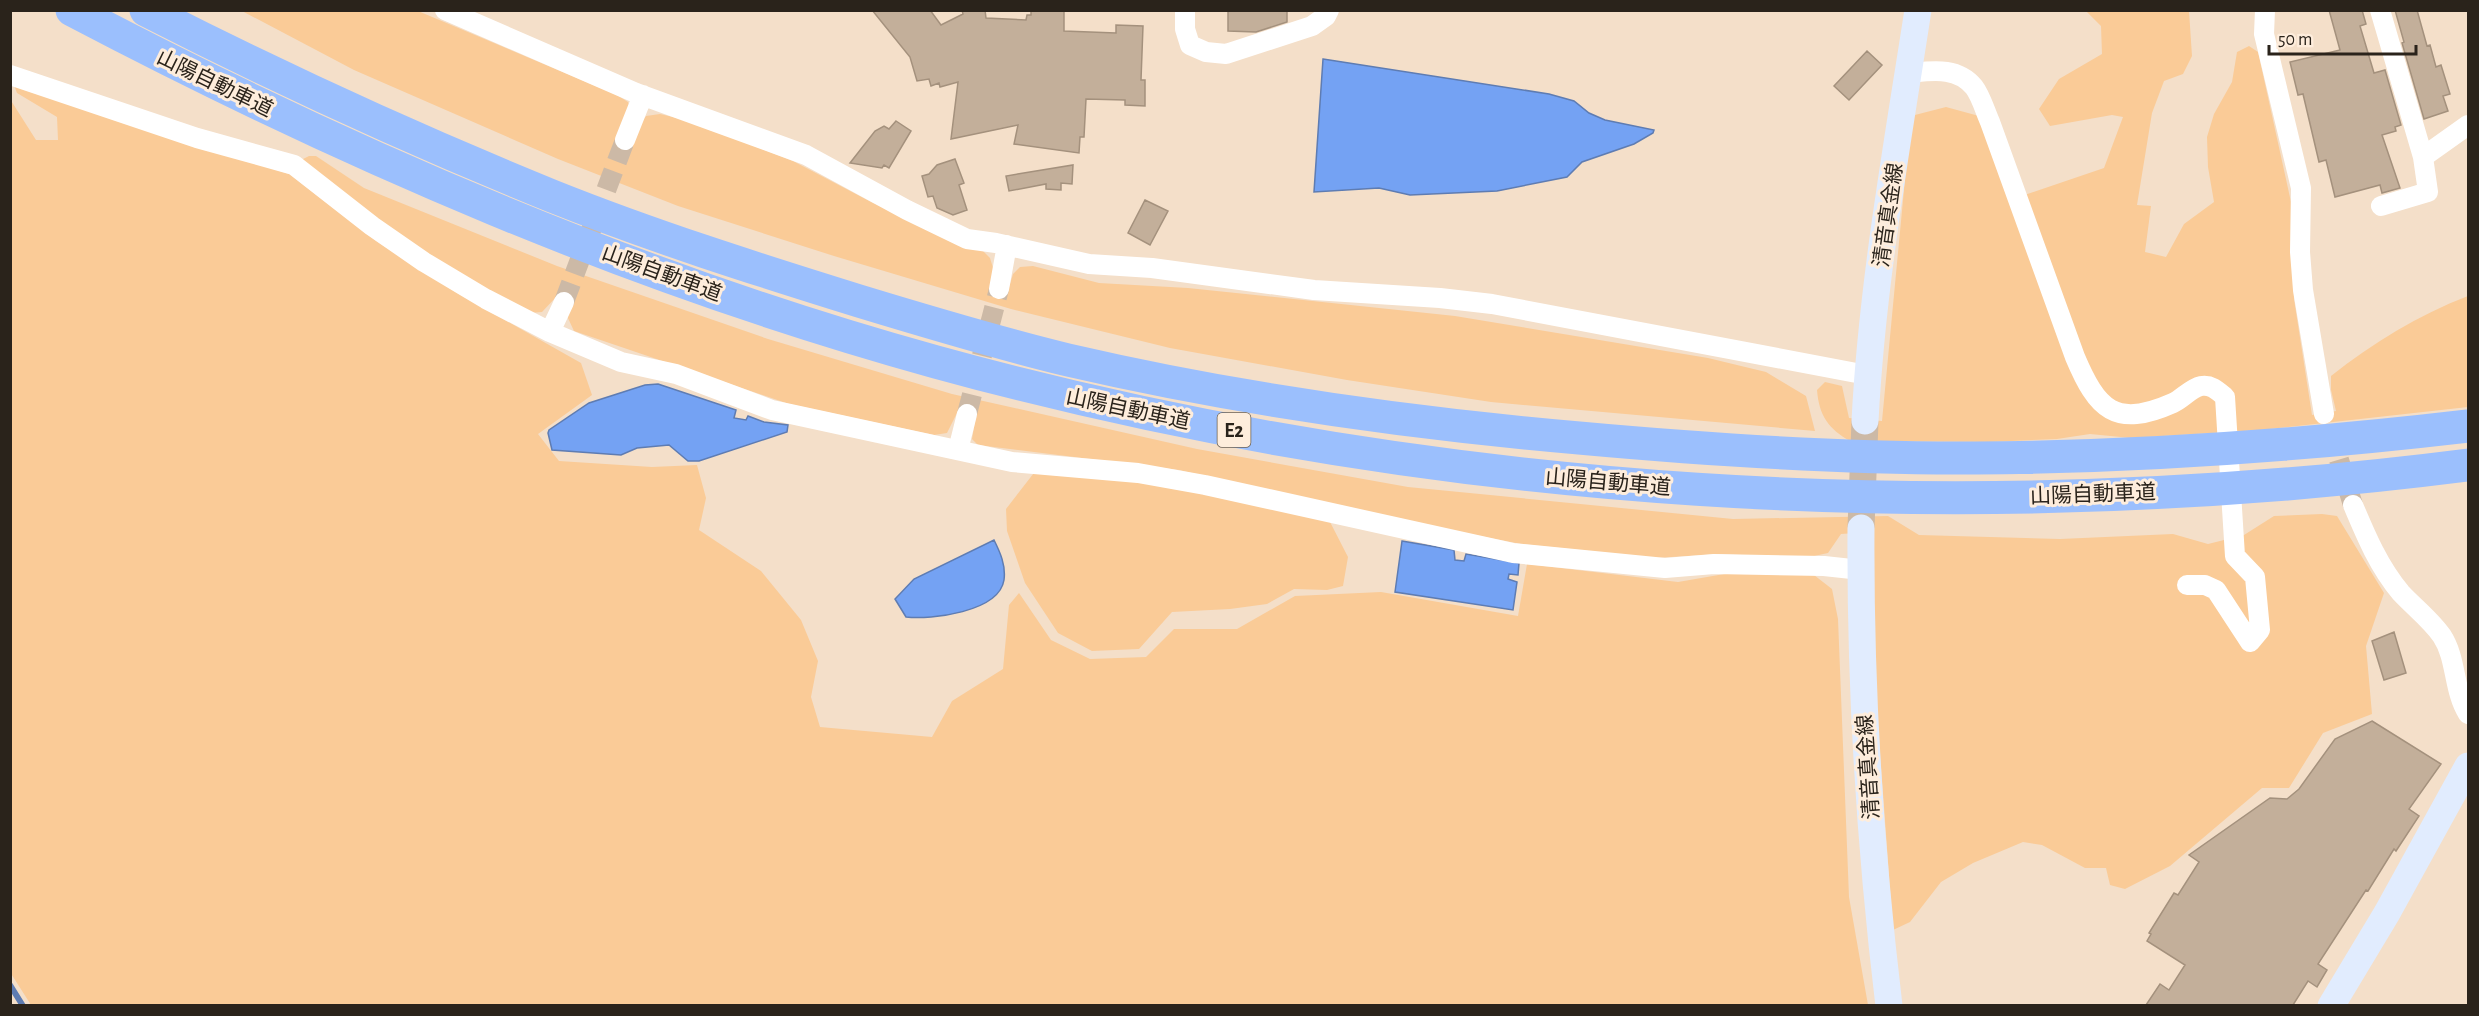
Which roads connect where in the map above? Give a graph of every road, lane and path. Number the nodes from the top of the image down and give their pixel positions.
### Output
1 (72, 10) edge
2 (147, 10) edge
3 (445, 10) edge
4 (1185, 10) edge
5 (1329, 10) edge
6 (1918, 10) edge
7 (2265, 10) edge
8 (2379, 10) edge
9 (1908, 73) junction
10 (10, 75) edge
11 (643, 95) junction
12 (2469, 125) edge
13 (625, 140) tunnel mouth
14 (2423, 157) junction
15 (2381, 206) dead end
16 (1007, 245) junction
17 (999, 289) tunnel mouth
18 (564, 302) tunnel mouth
19 (550, 332) junction
20 (1867, 375) junction
21 (967, 414) tunnel mouth
22 (2324, 414) tunnel mouth
23 (1865, 421) tunnel mouth
24 (2469, 426) edge
25 (958, 450) junction
26 (2469, 465) edge
27 (2353, 505) tunnel mouth
28 (1861, 528) tunnel mouth
29 (1861, 570) junction
30 (2187, 585) dead end
31 (2469, 714) edge
32 (2469, 766) edge
33 (1889, 1005) edge
34 (2331, 1005) edge

1 - 26 highway, 山陽自動車道 / E2
2 - 24 highway, 山陽自動車道 / E2
3 - 11 street
4 - 5 street
6 - 9 main road, 清音真金線
7 - 22 street
8 - 14 street
9 - 20 main road, 清音真金線
9 - 30 street
10 - 19 street
11 - 13 street
11 - 16 street
12 - 14 street
14 - 15 street
16 - 17 street
16 - 20 street
18 - 19 street
19 - 25 street
20 - 23 main road, 清音真金線
21 - 25 street
25 - 29 street
27 - 31 street
28 - 29 main road, 清音真金線
29 - 33 main road, 清音真金線
32 - 34 main road

